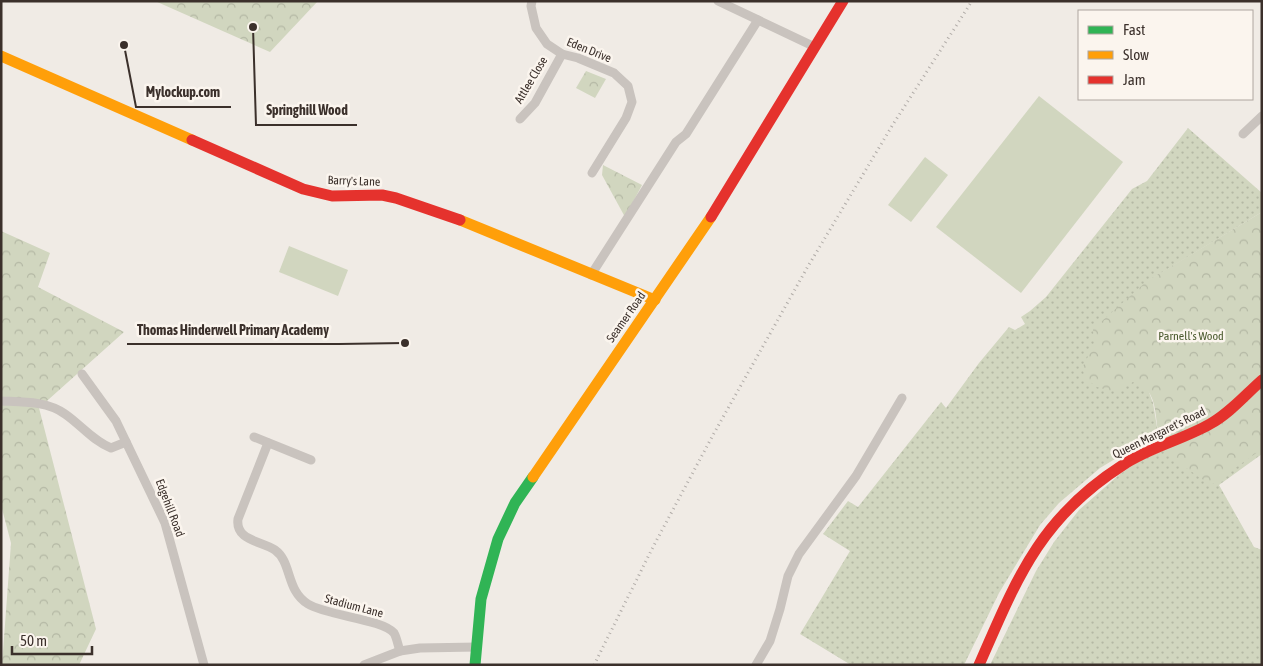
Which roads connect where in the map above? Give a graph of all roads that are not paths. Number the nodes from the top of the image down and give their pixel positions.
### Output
1 (532, 1) edge
2 (718, 1) edge
3 (843, 1) edge
4 (728, 3) edge
5 (758, 20) junction
6 (815, 47) junction
7 (562, 54) junction
8 (1, 56) edge
9 (1262, 116) edge
10 (520, 120) dead end
11 (1243, 134) dead end
12 (592, 173) dead end
13 (592, 275) junction
14 (655, 300) junction
15 (82, 374) dead end
16 (1262, 380) edge
17 (902, 398) dead end
18 (1, 401) edge
19 (254, 437) dead end
20 (126, 442) junction
21 (268, 443) junction
22 (311, 460) dead end
23 (477, 648) junction
24 (400, 651) junction
25 (204, 665) edge
26 (364, 665) edge
27 (475, 665) edge
28 (756, 665) edge
29 (979, 665) edge

1 - 7 street, Eden Drive
2 - 4 street
3 - 6 main road, Seamer Road
4 - 5 street
5 - 6 street
5 - 13 street
6 - 14 main road, Seamer Road
7 - 10 street, Attlee Close
7 - 12 street, Eden Drive
8 - 13 main road, Barry's Lane
9 - 11 street
13 - 14 main road, Barry's Lane
14 - 23 main road, Seamer Road
15 - 20 street, Edgehill Road
16 - 29 main road, Queen Margaret's Road
17 - 28 street
18 - 20 street
19 - 21 street
20 - 25 street, Edgehill Road
21 - 22 street
21 - 24 street, Stadium Lane
23 - 24 street
23 - 27 main road, Seamer Road
24 - 26 street

